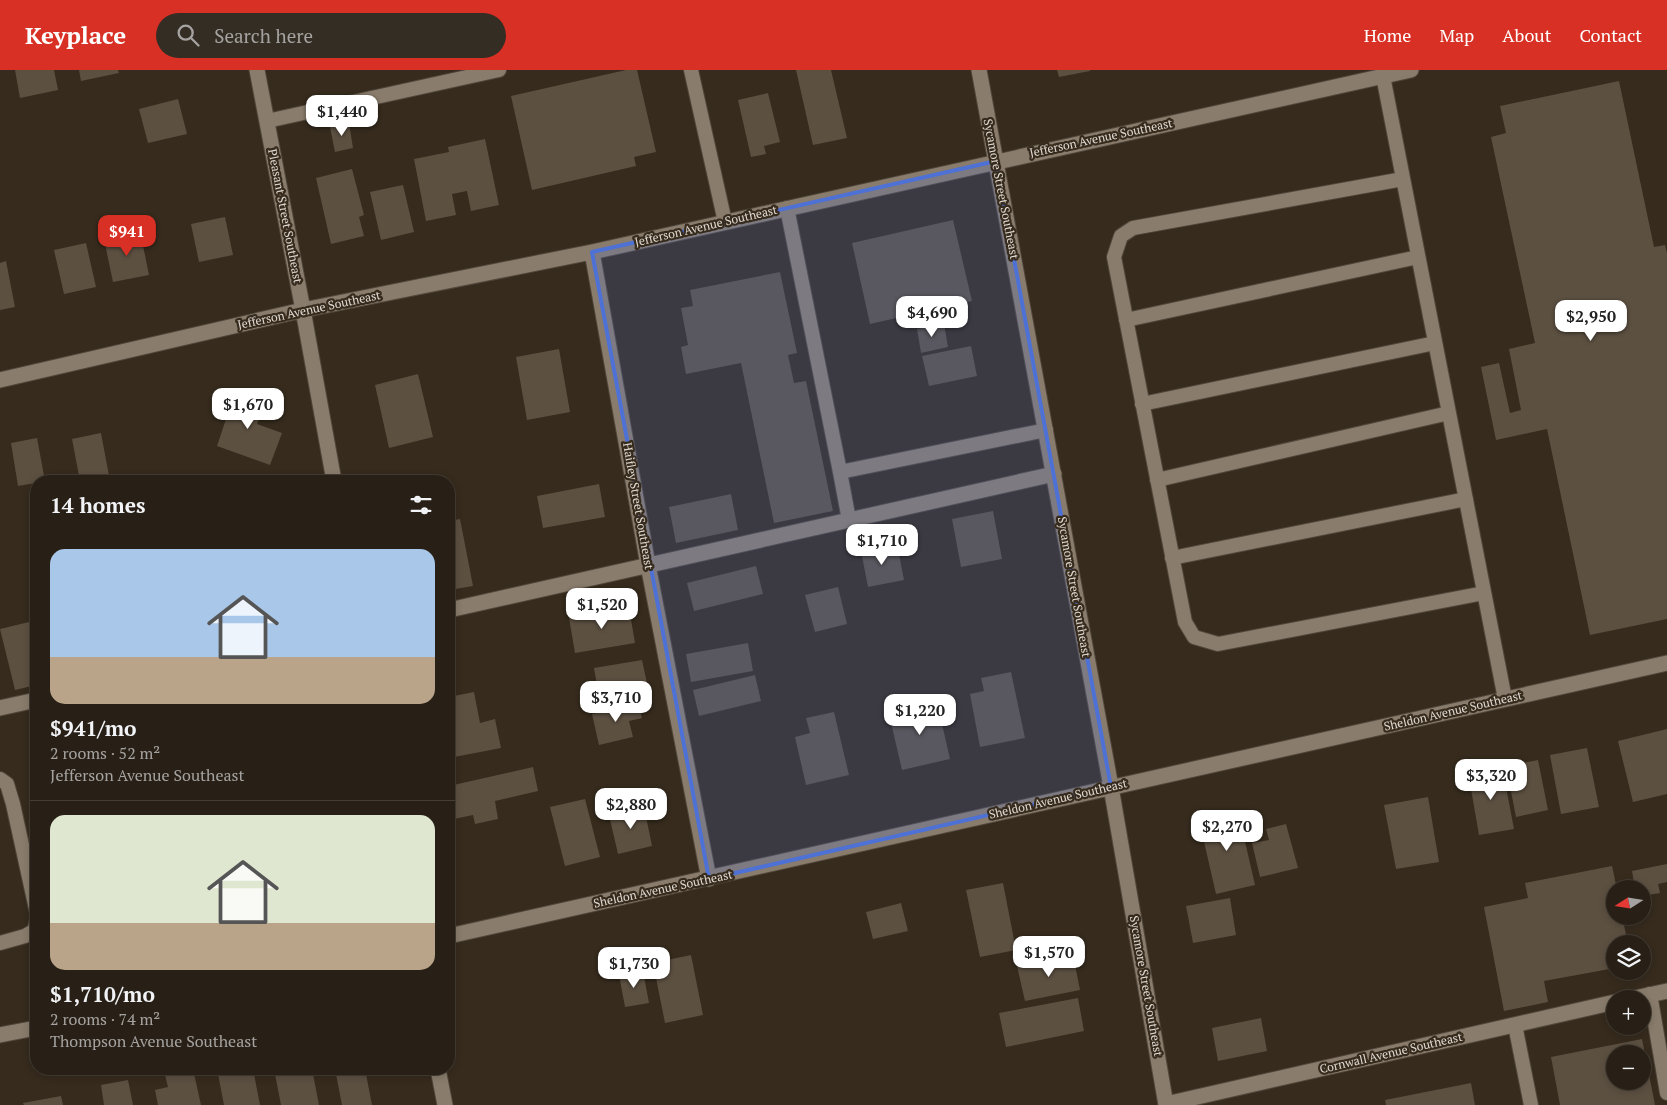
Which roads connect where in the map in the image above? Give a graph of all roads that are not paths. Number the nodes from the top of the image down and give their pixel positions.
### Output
1 (257, 70) edge
2 (499, 70) edge
3 (691, 70) edge
4 (979, 70) edge
5 (1411, 70) edge
6 (1383, 76) junction
7 (267, 121) junction
8 (996, 161) junction
9 (1403, 179) junction
10 (787, 208) junction
11 (725, 222) junction
12 (592, 252) junction
13 (1418, 257) junction
14 (303, 310) junction
15 (1126, 320) junction
16 (1435, 343) junction
17 (0, 380) edge
18 (1142, 404) junction
19 (1449, 413) junction
20 (1046, 430) junction
21 (840, 472) junction
22 (1054, 474) junction
23 (333, 475) edge
24 (1157, 480) junction
25 (1466, 499) junction
26 (849, 520) junction
27 (1172, 558) junction
28 (648, 565) junction
29 (1484, 593) junction
30 (455, 609) edge
31 (1667, 663) edge
32 (1505, 699) junction
33 (30, 701) edge
34 (0, 708) edge
35 (0, 779) edge
36 (1111, 787) junction
37 (708, 879) junction
38 (30, 882) edge
39 (30, 933) edge
40 (455, 935) edge
41 (0, 943) edge
42 (1667, 990) edge
43 (1651, 994) edge
44 (1651, 1000) edge
45 (1606, 1004) edge
46 (1515, 1025) junction
47 (30, 1029) edge
48 (0, 1035) edge
49 (439, 1075) edge
50 (1667, 1093) edge
51 (445, 1105) edge
52 (1164, 1105) edge
53 (1532, 1105) edge

1 - 7 street, Pleasant Street Southeast
2 - 7 lane
3 - 11 lane
4 - 8 street, Sycamore Street Southeast
5 - 6 street, Jefferson Avenue Southeast
6 - 8 street, Jefferson Avenue Southeast
6 - 9 lane
7 - 14 street, Pleasant Street Southeast
8 - 10 street, Jefferson Avenue Southeast
8 - 20 street, Sycamore Street Southeast
9 - 13 lane
9 - 15 lane
10 - 11 street, Jefferson Avenue Southeast
10 - 21 lane
11 - 12 street, Jefferson Avenue Southeast
12 - 14 street, Jefferson Avenue Southeast
12 - 28 street, Haifley Street Southeast
13 - 15 lane
13 - 16 lane
14 - 17 street, Jefferson Avenue Southeast
14 - 23 street, Pleasant Street Southeast
15 - 18 lane
16 - 18 lane
16 - 19 lane
18 - 24 lane
19 - 24 lane
19 - 25 lane
20 - 21 lane
20 - 22 street, Sycamore Street Southeast
21 - 26 lane
22 - 26 street
22 - 36 street, Sycamore Street Southeast
24 - 27 lane
25 - 27 lane
25 - 29 lane
26 - 28 street
27 - 29 lane
28 - 30 street
28 - 37 street, Haifley Street Southeast
29 - 32 lane
31 - 32 street, Sheldon Avenue Southeast
32 - 36 street, Sheldon Avenue Southeast
33 - 34 street
35 - 38 lane
36 - 37 street, Sheldon Avenue Southeast
36 - 52 street, Sycamore Street Southeast
37 - 40 street, Sheldon Avenue Southeast
39 - 41 lane
42 - 43 street
44 - 50 lane
45 - 46 street, Cornwall Avenue Southeast
46 - 52 street, Cornwall Avenue Southeast
46 - 53 lane
47 - 48 street
49 - 51 street

